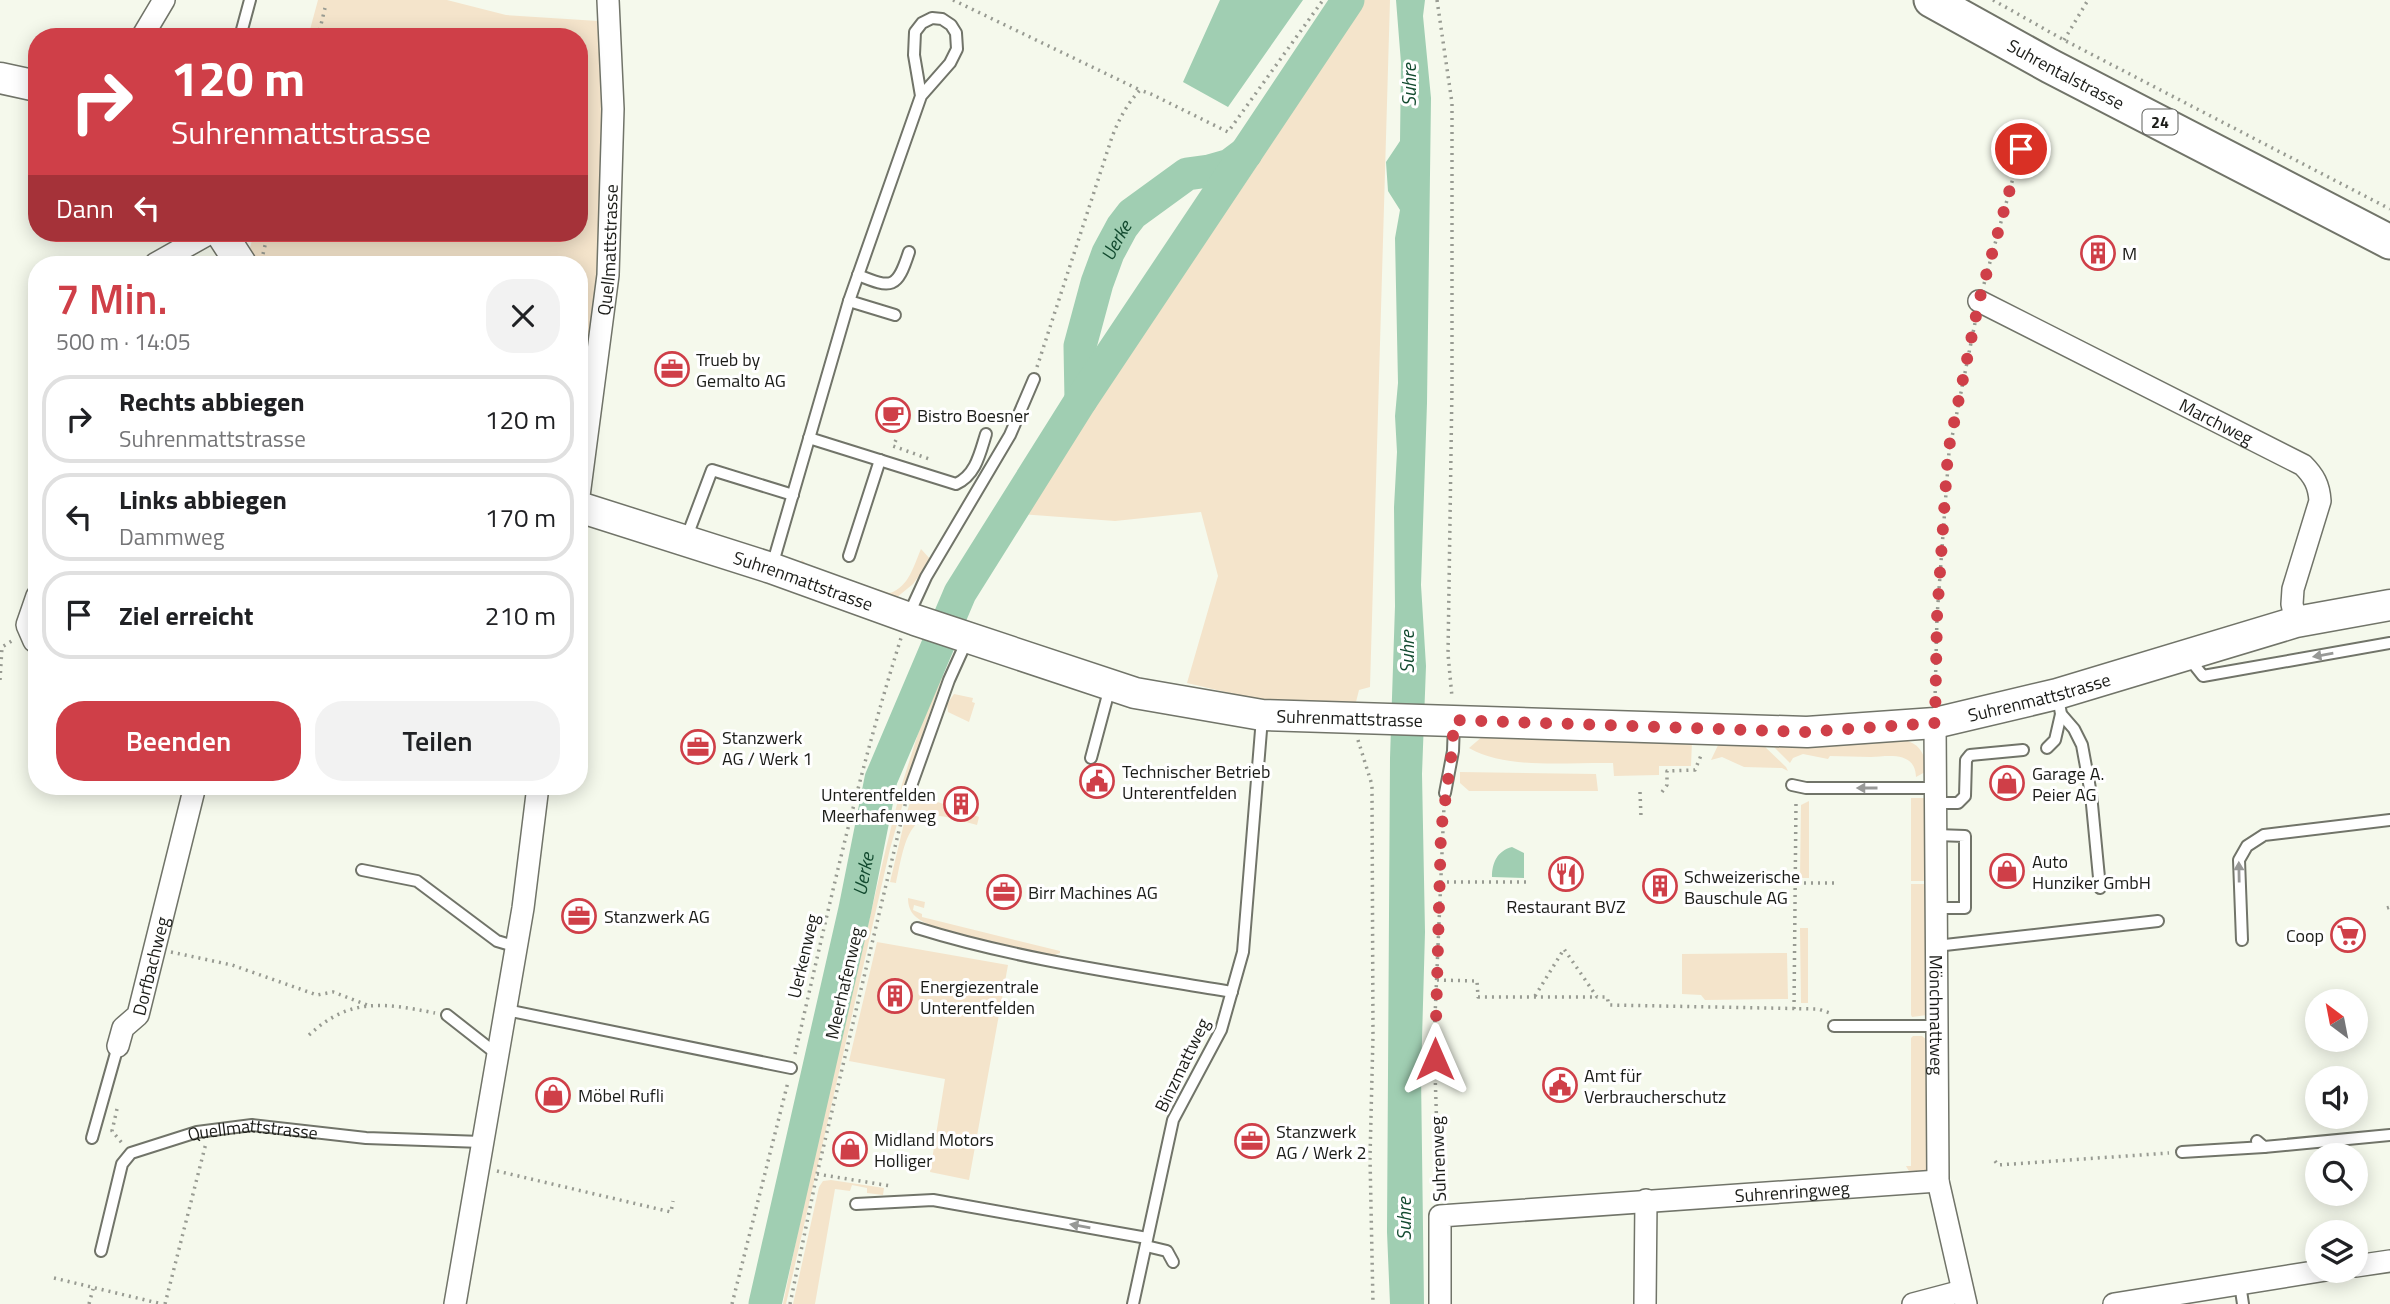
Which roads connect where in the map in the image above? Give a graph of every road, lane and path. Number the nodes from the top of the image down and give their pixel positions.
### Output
1 (164, 0) edge
2 (250, 0) edge
3 (608, 0) edge
4 (953, 0) edge
5 (1323, 0) edge
6 (1437, 0) edge
7 (1931, 0) edge
8 (1993, 0) edge
9 (2088, 0) edge
10 (325, 8) dead end
11 (153, 28) edge
12 (242, 28) edge
13 (320, 28) edge
14 (2064, 40) junction
15 (0, 78) edge
16 (28, 84) edge
17 (1140, 90) junction
18 (921, 96) junction
19 (2021, 149) dead end
20 (2390, 209) edge
21 (194, 242) edge
22 (230, 242) edge
23 (2390, 242) edge
24 (909, 252) dead end
25 (169, 256) edge
26 (244, 256) edge
27 (858, 275) junction
28 (849, 301) junction
29 (1979, 301) junction
30 (895, 315) dead end
31 (1034, 379) joint
32 (588, 427) edge
33 (986, 434) dead end
34 (809, 438) junction
35 (880, 460) junction
36 (793, 495) junction
37 (588, 510) edge
38 (685, 541) junction
39 (849, 556) dead end
40 (771, 568) junction
41 (2390, 605) edge
42 (911, 618) junction
43 (2296, 622) junction
44 (28, 632) edge
45 (964, 636) junction
46 (2390, 643) edge
47 (2185, 654) junction
48 (0, 680) edge
49 (1111, 685) junction
50 (2059, 704) junction
51 (1262, 715) junction
52 (1363, 718) junction
53 (1446, 720) junction
54 (1935, 723) junction
55 (2047, 748) dead end
56 (2022, 750) dead end
57 (1091, 758) dead end
58 (1692, 771) dead end
59 (1794, 786) joint
60 (910, 789) joint
61 (1640, 792) dead end
62 (1662, 792) dead end
63 (1445, 793) joint
64 (193, 795) edge
65 (537, 795) edge
66 (1936, 795) junction
67 (1641, 817) dead end
68 (2390, 820) edge
69 (1936, 835) junction
70 (362, 870) dead end
71 (1530, 881) dead end
72 (1440, 882) junction
73 (1793, 883) junction
74 (1834, 883) dead end
75 (2100, 887) dead end
76 (1936, 908) junction
77 (2158, 921) dead end
78 (917, 928) dead end
79 (2242, 940) dead end
80 (1936, 946) junction
81 (517, 947) junction
82 (155, 949) junction
83 (1437, 980) junction
84 (1232, 992) junction
85 (1535, 996) junction
86 (1597, 997) junction
87 (367, 1005) junction
88 (1794, 1009) junction
89 (506, 1010) junction
90 (447, 1015) joint
91 (1834, 1020) joint
92 (1937, 1026) junction
93 (309, 1035) dead end
94 (118, 1045) joint
95 (498, 1055) junction
96 (791, 1068) junction
97 (118, 1107) dead end
98 (209, 1132) junction
99 (2390, 1135) edge
100 (92, 1138) dead end
101 (482, 1142) junction
102 (2182, 1152) joint
103 (131, 1153) junction
104 (1995, 1161) dead end
105 (478, 1166) junction
106 (817, 1174) junction
107 (1938, 1181) junction
108 (898, 1187) dead end
109 (1646, 1200) junction
110 (673, 1201) dead end
111 (856, 1204) dead end
112 (1440, 1216) junction
113 (1146, 1242) junction
114 (101, 1251) dead end
115 (2390, 1261) edge
116 (1173, 1262) dead end
117 (2368, 1264) edge
118 (2305, 1276) edge
119 (54, 1278) dead end
120 (93, 1288) junction
121 (2241, 1294) edge
122 (1964, 1297) edge
123 (89, 1304) edge
124 (163, 1304) edge
125 (455, 1304) edge
126 (732, 1304) edge
127 (790, 1304) edge
128 (1133, 1304) edge
129 (1373, 1304) edge
130 (1440, 1304) edge
131 (1645, 1304) edge
132 (1913, 1304) edge
133 (2114, 1304) edge

1 - 11 street
2 - 12 lane
3 - 32 street, Quellmattstrasse
4 - 17 path
5 - 17 path
6 - 53 path
7 - 23 main road, Suhrentalstrasse / 24
8 - 14 path
9 - 14 path
10 - 13 path
14 - 20 path
15 - 16 street
17 - 31 path
18 - 18 lane
18 - 27 lane
19 - 29 path
21 - 25 street
22 - 26 street
24 - 27 lane
27 - 28 lane
28 - 30 lane
28 - 34 lane
29 - 43 street, Marchweg
29 - 54 path
31 - 42 lane
33 - 35 lane
34 - 35 lane
34 - 36 lane
35 - 39 lane
36 - 38 lane
36 - 40 lane
37 - 38 street, Suhrenmattstrasse
38 - 40 street, Suhrenmattstrasse
40 - 42 street, Suhrenmattstrasse
41 - 43 street, Suhrenmattstrasse
42 - 45 street, Suhrenmattstrasse
42 - 96 path, Uerkenweg
43 - 47 street, Suhrenmattstrasse
44 - 48 path
45 - 49 street, Suhrenmattstrasse
45 - 60 lane
46 -> 47 lane
47 - 50 street, Suhrenmattstrasse
49 - 51 street, Suhrenmattstrasse
49 - 57 lane
50 - 54 street, Suhrenmattstrasse
50 - 55 lane
50 - 75 lane
51 - 52 street, Suhrenmattstrasse
51 - 84 lane, Binzmattweg
52 - 53 street, Suhrenmattstrasse
52 - 129 path
53 - 54 street, Suhrenmattstrasse
53 - 63 lane
54 - 66 street, Mönchmattweg
56 - 66 lane
58 - 62 path
66 -> 59 lane
59 - 73 path
60 - 106 path, Meerhafenweg
61 - 67 path
63 - 72 path, Suhrenweg
64 - 82 street, Dorfbachweg
65 - 81 street
66 - 69 street, Mönchmattweg
79 -> 68 lane
69 - 76 street, Mönchmattweg
69 - 76 lane
70 - 81 lane
71 - 72 path
72 - 83 path, Suhrenweg
73 - 74 path
73 - 88 path
76 - 80 street, Mönchmattweg
77 - 80 lane
78 - 84 lane
80 - 92 street, Mönchmattweg
81 - 89 street
82 - 87 path
82 - 94 street, Dorfbachweg
83 - 85 path
83 - 112 path, Suhrenweg
84 - 113 lane, Binzmattweg
85 - 86 path
85 - 86 path
86 - 88 path
87 - 90 path
87 - 93 path
88 - 91 path
89 - 95 street
89 - 96 lane
90 - 95 lane
91 - 92 lane
92 - 107 street, Mönchmattweg
94 - 100 lane, Dorfbachweg
95 - 101 street
96 - 126 path, Uerkenweg
97 - 103 path
98 - 101 lane, Quellmattstrasse
98 - 103 lane, Quellmattstrasse
98 - 124 path
99 - 102 lane
101 - 105 street
102 - 104 path
103 - 114 lane
105 - 110 path
105 - 125 street
106 - 108 path
106 - 127 path, Meerhafenweg
107 - 109 street, Suhrenringweg
107 - 122 street, Mönchmattweg
109 - 112 street, Suhrenringweg
109 - 131 street
113 -> 111 lane
112 - 130 street, Suhrenweg
113 - 116 lane
113 - 128 lane, Binzmattweg
115 - 117 street
118 - 121 street
119 - 120 path
120 - 123 path
120 - 124 path
121 - 133 street
122 - 132 street

